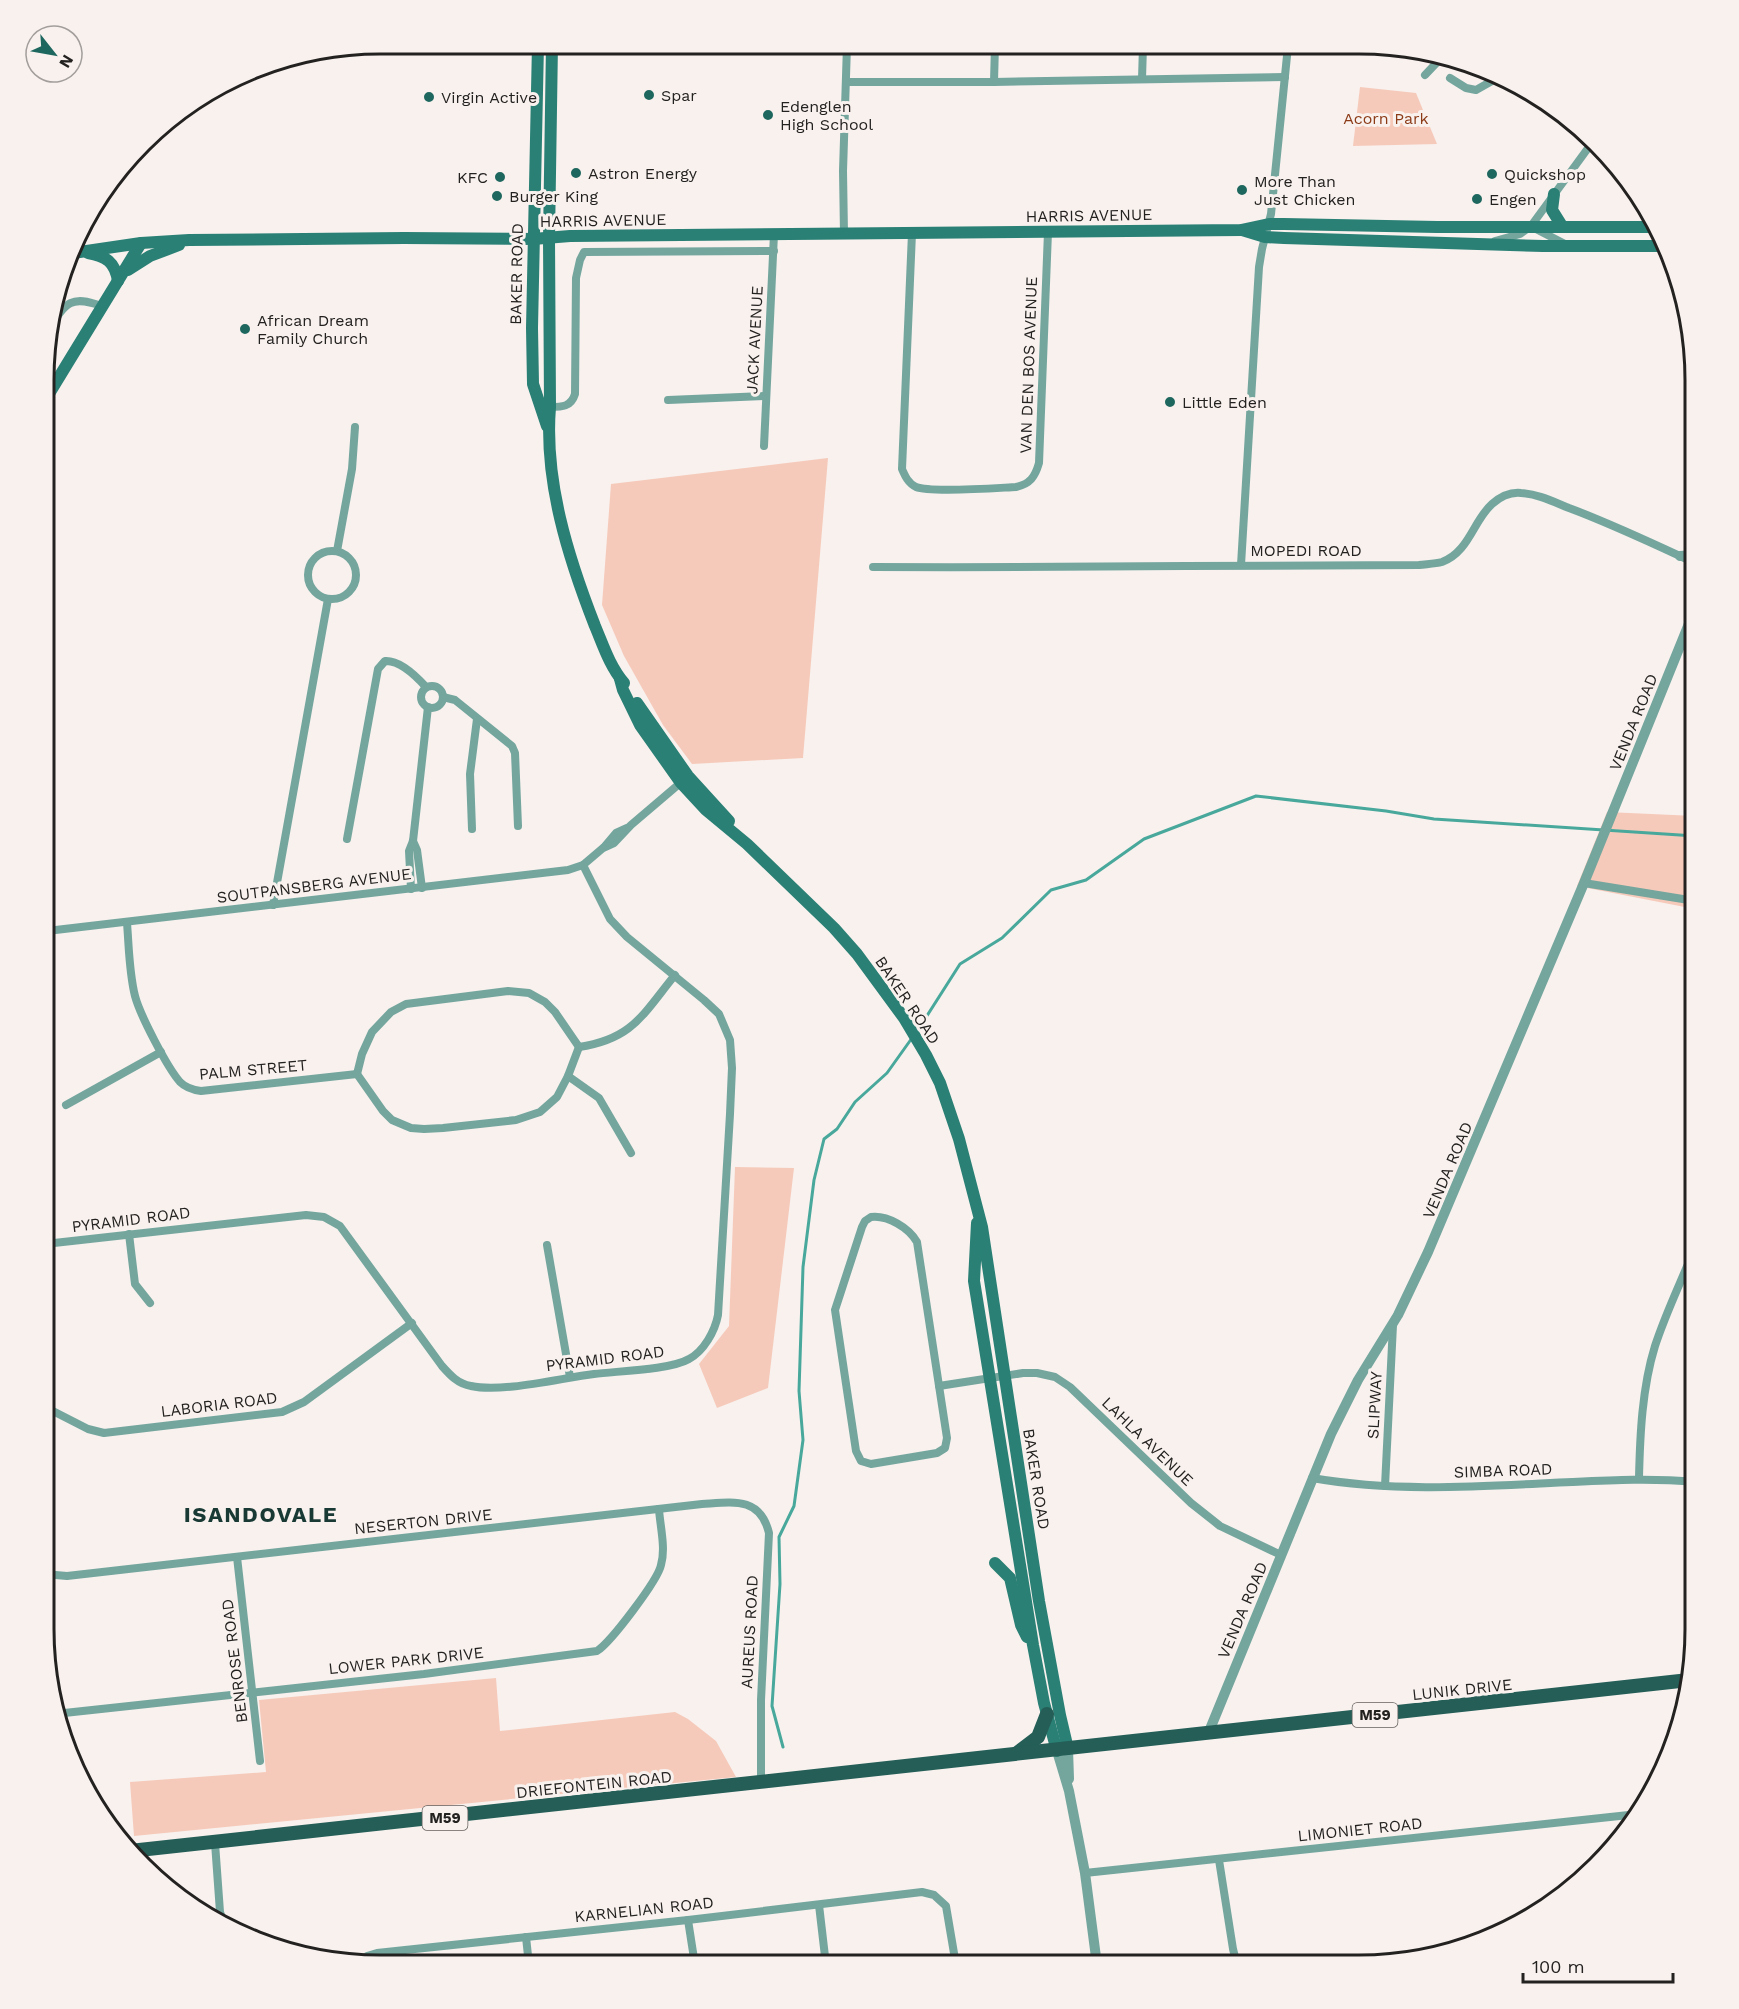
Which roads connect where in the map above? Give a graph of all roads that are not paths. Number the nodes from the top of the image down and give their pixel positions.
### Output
1 (538, 54) edge
2 (552, 54) edge
3 (847, 54) edge
4 (995, 54) edge
5 (1143, 54) edge
6 (1287, 54) edge
7 (1436, 63) edge
8 (1425, 75) dead end
9 (1285, 78) junction
10 (1450, 78) dead end
11 (1142, 79) junction
12 (846, 82) junction
13 (994, 82) junction
14 (1490, 82) edge
15 (1588, 149) edge
16 (1554, 194) junction
17 (1269, 224) junction
18 (1531, 226) junction
19 (1562, 226) junction
20 (1646, 227) edge
21 (1241, 230) junction
22 (1048, 232) junction
23 (912, 233) junction
24 (774, 234) junction
25 (844, 234) junction
26 (1264, 237) junction
27 (533, 238) junction
28 (549, 238) junction
29 (189, 240) junction
30 (141, 243) junction
31 (1482, 243) junction
32 (1569, 246) junction
33 (1656, 246) edge
34 (774, 251) junction
35 (80, 253) edge
36 (80, 253) edge
37 (118, 280) junction
38 (102, 306) junction
39 (61, 311) edge
40 (54, 385) edge
41 (765, 396) junction
42 (668, 400) dead end
43 (550, 407) junction
44 (355, 427) dead end
45 (548, 429) junction
46 (764, 446) dead end
47 (337, 551) junction
48 (1680, 556) junction
49 (1685, 556) edge
50 (1685, 558) edge
51 (1241, 565) junction
52 (873, 567) dead end
53 (328, 599) junction
54 (1685, 634) edge
55 (426, 687) junction
56 (443, 697) junction
57 (428, 707) junction
58 (477, 719) junction
59 (684, 779) junction
60 (518, 826) dead end
61 (472, 829) dead end
62 (347, 839) dead end
63 (413, 841) junction
64 (584, 865) junction
65 (1584, 883) junction
66 (422, 888) junction
67 (411, 889) junction
68 (1685, 900) edge
69 (273, 905) junction
70 (128, 922) junction
71 (54, 930) edge
72 (675, 975) junction
73 (579, 1047) junction
74 (162, 1052) junction
75 (357, 1074) junction
76 (568, 1076) junction
77 (66, 1105) dead end
78 (631, 1153) dead end
79 (978, 1213) junction
80 (129, 1234) junction
81 (54, 1243) edge
82 (547, 1245) dead end
83 (1685, 1272) edge
84 (150, 1303) dead end
85 (412, 1323) junction
86 (1393, 1324) junction
87 (1004, 1376) junction
88 (570, 1377) junction
89 (989, 1379) junction
90 (939, 1386) junction
91 (54, 1412) edge
92 (1312, 1478) junction
93 (1639, 1478) junction
94 (1685, 1481) edge
95 (1385, 1486) junction
96 (735, 1502) joint
97 (659, 1509) junction
98 (1281, 1555) junction
99 (237, 1557) junction
100 (995, 1563) dead end
101 (54, 1575) edge
102 (1033, 1645) junction
103 (1681, 1681) edge
104 (253, 1692) junction
105 (65, 1713) edge
106 (1047, 1714) junction
107 (1208, 1734) junction
108 (1062, 1750) junction
109 (1016, 1754) junction
110 (260, 1761) dead end
111 (761, 1783) junction
112 (1626, 1815) edge
113 (215, 1843) junction
114 (141, 1850) edge
115 (1219, 1860) junction
116 (1085, 1874) junction
117 (819, 1905) junction
118 (220, 1913) edge
119 (688, 1920) junction
120 (526, 1937) junction
121 (372, 1955) edge
122 (528, 1955) edge
123 (693, 1955) edge
124 (825, 1955) edge
125 (955, 1955) edge
126 (1096, 1955) edge
127 (1235, 1955) edge

1 - 27 main road, BAKER ROAD
2 - 28 main road, BAKER ROAD
3 - 12 street
4 - 13 street
5 - 11 street
6 - 9 street
7 - 8 street
9 - 11 street
9 - 17 street
10 - 14 street
11 - 13 street
12 - 13 street
12 - 25 street
15 - 16 street
16 - 18 street
16 - 19 main road
17 - 18 main road, HARRIS AVENUE
17 - 21 main road, HARRIS AVENUE
17 - 26 street
18 - 19 main road, HARRIS AVENUE
18 - 31 street
18 - 32 street, HARRIS AVENUE
19 - 20 main road, HARRIS AVENUE
21 - 22 main road, HARRIS AVENUE
21 - 26 main road, HARRIS AVENUE
22 - 23 main road, HARRIS AVENUE
22 - 23 street, VAN DEN BOS AVENUE
23 - 25 main road, HARRIS AVENUE
24 - 25 main road, HARRIS AVENUE
24 - 28 main road, HARRIS AVENUE
24 - 34 street, JACK AVENUE
26 - 31 main road, HARRIS AVENUE
26 - 51 street
27 - 28 main road, HARRIS AVENUE
27 - 29 main road, HARRIS AVENUE
27 - 45 main road, BAKER ROAD
28 - 43 main road, BAKER ROAD
29 - 30 main road, HARRIS AVENUE
29 - 37 main road
30 - 35 main road, HARRIS AVENUE
30 - 37 main road
31 - 32 main road, HARRIS AVENUE
32 - 33 main road, HARRIS AVENUE
34 - 41 street, JACK AVENUE
34 - 43 street
36 - 37 main road
37 - 38 main road
38 - 39 street
38 - 40 main road
41 - 42 street
41 - 46 street, JACK AVENUE
43 - 45 main road, BAKER ROAD
44 - 47 street
45 - 59 main road, BAKER ROAD
47 - 53 street
47 - 53 street
48 - 49 street
48 - 50 street, MOPEDI ROAD
48 - 51 street, MOPEDI ROAD
51 - 52 street, MOPEDI ROAD
53 - 69 street
54 - 65 street, VENDA ROAD
55 - 56 street
55 - 57 street
55 - 62 street
56 - 57 street
56 - 58 street
57 - 63 street
58 - 60 street
58 - 61 street
59 - 64 street
59 - 79 main road, BAKER ROAD
63 - 66 street
63 - 67 street
64 - 66 street, SOUTPANSBERG AVENUE
64 - 72 street, PYRAMID ROAD
65 - 68 street
65 - 86 street, VENDA ROAD
66 - 67 street, SOUTPANSBERG AVENUE
67 - 69 street, SOUTPANSBERG AVENUE
69 - 70 street, SOUTPANSBERG AVENUE
70 - 71 street, SOUTPANSBERG AVENUE
70 - 74 street, PALM STREET
72 - 73 street
72 - 88 street, PYRAMID ROAD
73 - 75 street
73 - 76 street
74 - 75 street, PALM STREET
74 - 77 street
75 - 76 street
76 - 78 street
79 - 87 main road, BAKER ROAD
79 - 89 main road, BAKER ROAD
80 - 81 street, PYRAMID ROAD
80 - 84 street
80 - 85 street, PYRAMID ROAD
82 - 88 street
83 - 93 street
85 - 88 street, PYRAMID ROAD
85 - 91 street, LABORIA ROAD
86 - 92 street, VENDA ROAD
86 - 95 street, SLIPWAY
87 - 89 street, LAHLA AVENUE
87 - 98 street, LAHLA AVENUE
87 - 108 main road, BAKER ROAD
89 - 90 street
89 - 102 main road, BAKER ROAD
90 - 90 street
92 - 95 street, SIMBA ROAD
92 - 98 street, VENDA ROAD
93 - 94 street, SIMBA ROAD
93 - 95 street, SIMBA ROAD
96 - 97 street, NESERTON DRIVE
96 - 111 street, AUREUS ROAD
97 - 99 street, NESERTON DRIVE
97 - 104 street, LOWER PARK DRIVE
98 - 107 street, VENDA ROAD
99 - 101 street, NESERTON DRIVE
99 - 104 street, BENROSE ROAD
100 - 102 main road
102 - 106 main road, BAKER ROAD
103 - 107 main road, LUNIK DRIVE / M59
104 - 105 street, LOWER PARK DRIVE
104 - 110 street, BENROSE ROAD
106 - 108 main road, BAKER ROAD
106 - 109 main road
107 - 108 main road, LUNIK DRIVE / M59
108 - 109 main road, DRIEFONTEIN ROAD / M59
108 - 116 street
109 - 111 main road, DRIEFONTEIN ROAD / M59
111 - 113 main road, DRIEFONTEIN ROAD / M59
112 - 115 street, LIMONIET ROAD
113 - 114 main road, DRIEFONTEIN ROAD / M59
113 - 118 street
115 - 116 street, LIMONIET ROAD
115 - 127 street
116 - 126 street
117 - 119 street, KARNELIAN ROAD
117 - 124 street
117 - 125 street, KARNELIAN ROAD
119 - 120 street, KARNELIAN ROAD
119 - 123 street
120 - 121 street, KARNELIAN ROAD
120 - 122 street

